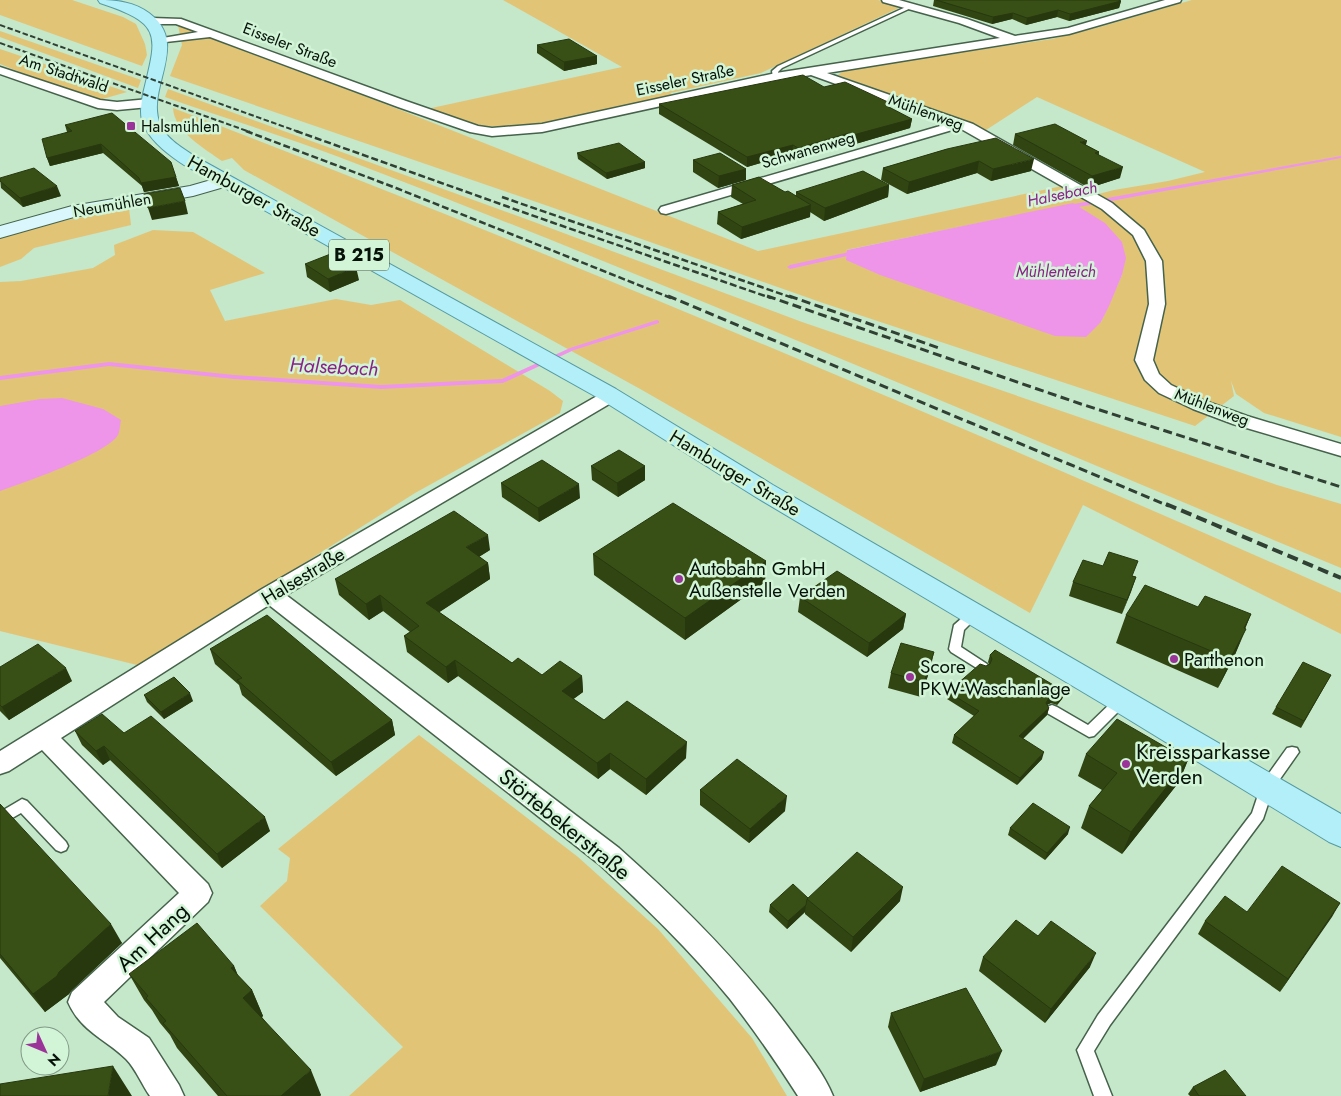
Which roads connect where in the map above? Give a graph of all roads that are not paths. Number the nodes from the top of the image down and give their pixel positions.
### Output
1 (105, 0) edge
2 (888, 0) edge
3 (1176, 0) edge
4 (910, 7) junction
5 (152, 21) junction
6 (211, 33) junction
7 (1015, 40) junction
8 (161, 41) junction
9 (0, 70) edge
10 (812, 71) junction
11 (776, 77) junction
12 (149, 103) junction
13 (960, 124) junction
14 (224, 181) junction
15 (666, 210) dead end
16 (0, 232) edge
17 (610, 396) junction
18 (1341, 450) edge
19 (270, 594) junction
20 (974, 614) junction
21 (983, 667) edge
22 (1121, 701) junction
23 (1052, 710) dead end
24 (44, 736) junction
25 (1292, 752) dead end
26 (0, 764) edge
27 (1267, 787) junction
28 (0, 819) edge
29 (1341, 832) edge
30 (62, 846) dead end
31 (168, 1096) edge
32 (817, 1096) edge
33 (1103, 1096) edge

1 - 5 main road
2 - 4 street
3 - 7 street, Eisseler Straße
4 - 7 street
4 - 11 lane
5 - 6 street, Eisseler Straße
5 - 8 main road
6 - 8 street, Eisseler Straße
6 - 11 street, Eisseler Straße
7 - 10 street, Eisseler Straße
8 - 12 main road, B 215
9 - 12 street, Am Stadtwald
10 - 11 street, Eisseler Straße
10 - 13 street, Mühlenweg
12 - 14 main road, Hamburger Straße / B 215
13 - 15 street, Schwanenweg
13 - 18 street, Mühlenweg
14 - 16 street, Neumühlen
14 - 17 main road, Hamburger Straße / B 215
17 - 19 street, Halsestraße
17 - 20 main road, Hamburger Straße / B 215
19 - 24 street, Halsestraße
19 - 32 street, Störtebekerstraße
20 - 21 lane
20 - 22 main road, Hamburger Straße / B 215
22 - 23 lane
22 - 27 main road, Hamburger Straße / B 215
24 - 26 street, Halsestraße
24 - 31 street, Am Hang
25 - 27 lane
27 - 29 main road, Hamburger Straße / B 215
27 - 33 lane
28 - 30 lane

